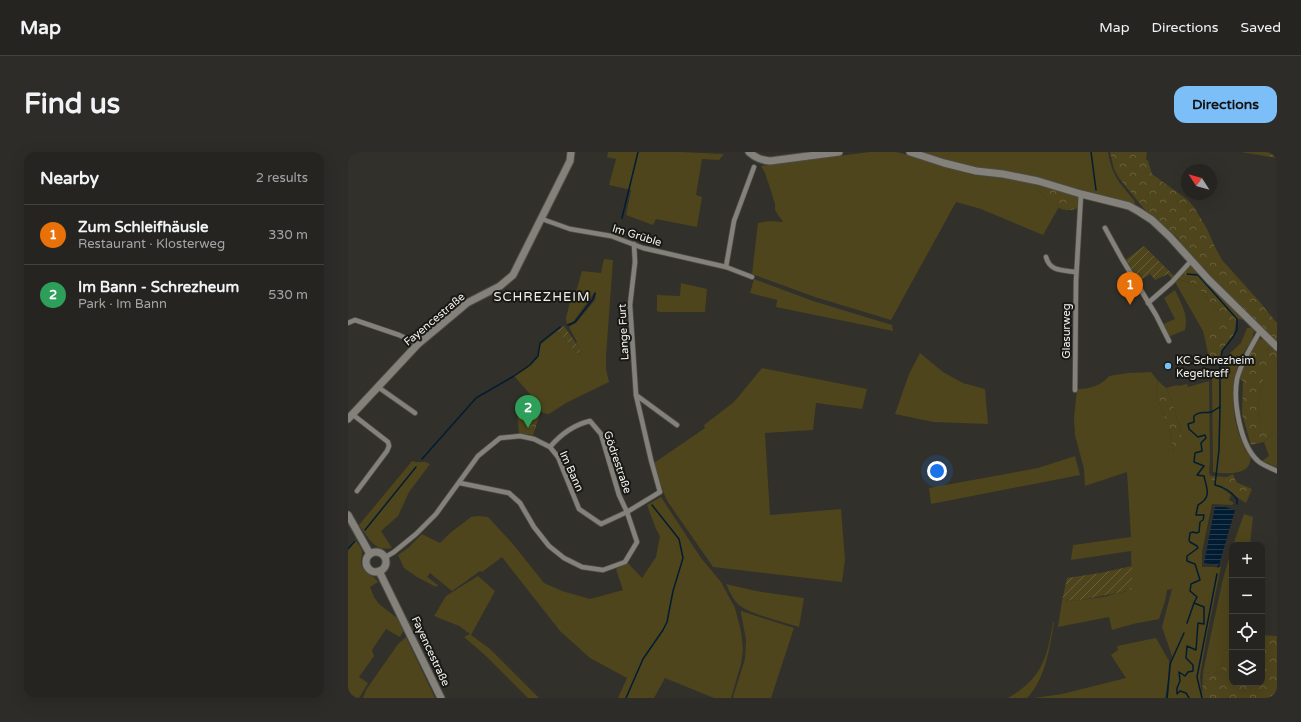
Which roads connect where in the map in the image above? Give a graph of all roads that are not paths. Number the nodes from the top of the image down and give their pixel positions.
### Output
1 (571, 152) edge
2 (749, 152) edge
3 (839, 152) edge
4 (910, 152) edge
5 (754, 168) dead end
6 (1081, 194) junction
7 (542, 220) junction
8 (1105, 228) dead end
9 (634, 244) junction
10 (1046, 257) dead end
11 (1191, 261) junction
12 (726, 268) junction
13 (1076, 272) junction
14 (752, 277) dead end
15 (1148, 303) junction
16 (348, 322) edge
17 (1260, 331) junction
18 (1169, 341) dead end
19 (418, 344) junction
20 (1277, 346) edge
21 (378, 386) junction
22 (1075, 390) dead end
23 (636, 395) junction
24 (414, 412) dead end
25 (350, 416) edge
26 (677, 425) dead end
27 (550, 446) junction
28 (1277, 471) edge
29 (460, 482) junction
30 (357, 491) dead end
31 (660, 492) joint
32 (627, 512) junction
33 (349, 519) edge
34 (370, 554) junction
35 (384, 558) junction
36 (379, 570) junction
37 (441, 698) edge

1 - 7 street, Fayencestraße
2 - 3 street
4 - 6 street
5 - 12 street
6 - 11 street
6 - 13 street, Glasurweg
7 - 9 street, Im Grüble
7 - 19 street, Fayencestraße
8 - 15 street
9 - 12 street, Im Grüble
9 - 23 street, Lange Furt
10 - 13 street
11 - 15 street
11 - 17 street
12 - 14 street, Im Grüble
13 - 22 street, Glasurweg
15 - 18 street
16 - 19 street
17 - 20 street
17 - 28 street
19 - 21 street, Fayencestraße
21 - 24 street
21 - 25 street, Fayencestraße
23 - 26 street
23 - 31 street, Lange Furt
25 - 30 street
27 - 29 street, Im Bann
27 - 32 street, Im Bann
27 - 32 street, Gödrestraße
29 - 32 street
29 - 35 street, Im Bann
31 - 32 street, Im Bann
33 - 34 street, Fayencestraße
34 - 35 street
34 - 36 street, Fayencestraße
35 - 36 street
36 - 37 street, Fayencestraße

